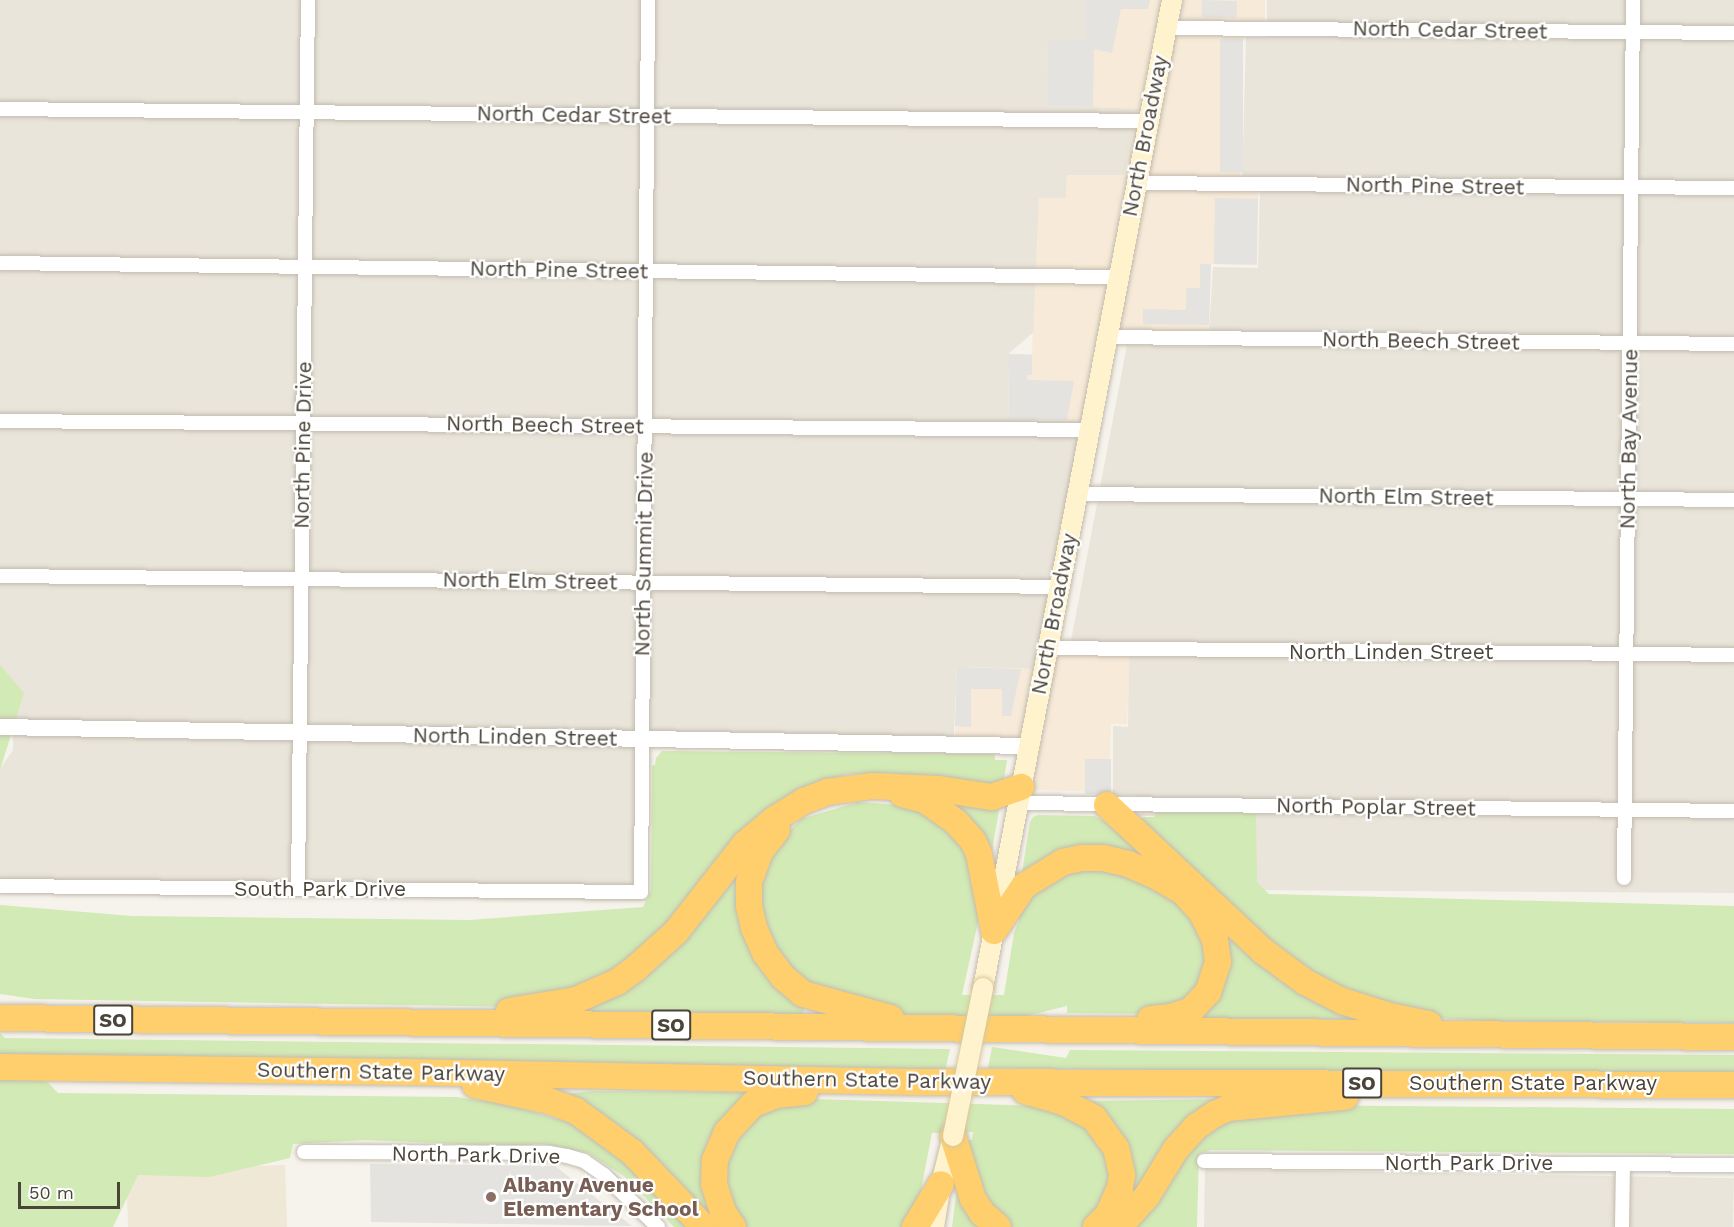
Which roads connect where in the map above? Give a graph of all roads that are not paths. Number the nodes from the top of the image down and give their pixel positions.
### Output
1 (308, 0) edge
2 (648, 0) edge
3 (1172, 0) edge
4 (1634, 0) edge
5 (1166, 28) junction
6 (1633, 32) junction
7 (1734, 33) edge
8 (0, 109) edge
9 (307, 112) junction
10 (648, 116) junction
11 (1148, 121) junction
12 (1137, 183) junction
13 (1632, 187) junction
14 (1734, 189) edge
15 (0, 263) edge
16 (305, 267) junction
17 (647, 271) junction
18 (1119, 277) junction
19 (1107, 337) junction
20 (1630, 343) junction
21 (1734, 345) edge
22 (0, 421) edge
23 (303, 423) junction
24 (645, 427) junction
25 (1089, 430) junction
26 (1077, 494) junction
27 (1628, 499) junction
28 (1734, 500) edge
29 (0, 576) edge
30 (301, 579) junction
31 (644, 583) junction
32 (1060, 587) junction
33 (1048, 648) junction
34 (1627, 654) junction
35 (1734, 655) edge
36 (0, 727) edge
37 (299, 735) junction
38 (642, 739) junction
39 (1029, 746) junction
40 (1020, 795) junction
41 (1107, 805) junction
42 (1625, 810) junction
43 (1734, 811) edge
44 (1624, 878) dead end
45 (0, 886) edge
46 (298, 889) junction
47 (641, 892) joint
48 (994, 931) junction
49 (0, 1006) edge
50 (0, 1018) edge
51 (225, 1022) junction
52 (416, 1023) junction
53 (926, 1028) junction
54 (1018, 1029) junction
55 (1491, 1036) junction
56 (1734, 1037) edge
57 (0, 1067) edge
58 (65, 1068) junction
59 (407, 1072) junction
60 (0, 1077) edge
61 (915, 1082) junction
62 (990, 1083) junction
63 (1503, 1083) junction
64 (1734, 1085) edge
65 (953, 1136) junction
66 (304, 1152) dead end
67 (1204, 1161) dead end
68 (1623, 1164) junction
69 (1734, 1166) edge
70 (940, 1184) junction
71 (658, 1227) edge
72 (704, 1227) edge
73 (733, 1227) edge
74 (915, 1227) edge
75 (934, 1227) edge
76 (998, 1227) edge
77 (1096, 1227) edge
78 (1119, 1227) edge
79 (1622, 1227) edge

1 - 9 street, North Pine Drive
2 - 10 street, North Summit Drive
3 - 5 main road, North Broadway
4 - 6 street, North Bay Avenue
5 - 6 street, North Cedar Street
5 - 11 main road, North Broadway
6 - 7 street, North Cedar Street
6 - 13 street, North Bay Avenue
8 - 9 street, North Cedar Street
9 - 10 street, North Cedar Street
9 - 16 street, North Pine Drive
10 - 11 street, North Cedar Street
10 - 17 street, North Summit Drive
11 - 12 main road, North Broadway
12 - 13 street, North Pine Street
12 - 18 main road, North Broadway
13 - 14 street, North Pine Street
13 - 20 street, North Bay Avenue
15 - 16 street, North Pine Street
16 - 17 street, North Pine Street
16 - 23 street, North Pine Drive
17 - 18 street, North Pine Street
17 - 24 street, North Summit Drive
18 - 19 main road, North Broadway
19 - 20 street, North Beech Street
19 - 25 main road, North Broadway
20 - 21 street, North Beech Street
20 - 27 street, North Bay Avenue
22 - 23 street, North Beech Street
23 - 24 street, North Beech Street
23 - 30 street, North Pine Drive
24 - 25 street, North Beech Street
24 - 31 street, North Summit Drive
25 - 26 main road, North Broadway
26 - 27 street, North Elm Street
26 - 32 main road, North Broadway
27 - 28 street, North Elm Street
27 - 34 street, North Bay Avenue
29 - 30 street, North Elm Street
30 - 31 street, North Elm Street
30 - 37 street, North Pine Drive
31 - 32 street, North Elm Street
31 - 38 street, North Summit Drive
32 - 33 main road, North Broadway
33 - 34 street, North Linden Street
33 - 39 main road, North Broadway
34 - 35 street, North Linden Street
34 - 42 street, North Bay Avenue
36 - 37 street, North Linden Street
37 - 38 street, North Linden Street
37 - 46 street, North Pine Drive
38 - 39 street, North Linden Street
38 - 47 street, North Summit Drive
39 - 40 main road, North Broadway
40 - 41 street, North Poplar Street
40 - 48 main road, North Broadway
40 - 52 highway
41 - 42 street, North Poplar Street
41 - 55 highway
42 - 43 street, North Poplar Street
42 - 44 street, North Bay Avenue
45 - 46 street, South Park Drive
46 - 47 street, South Park Drive
48 - 53 highway
48 - 54 highway
48 - 65 main road, North Broadway, bridge
49 - 51 highway
50 - 51 highway, SO
51 - 52 highway, SO
52 - 53 highway, SO
53 - 54 highway, SO
54 - 55 highway, SO
55 - 56 highway, SO
57 - 58 highway, Southern State Parkway / SO
58 - 59 highway, Southern State Parkway / SO
58 - 60 highway
59 - 61 highway, Southern State Parkway / SO
59 - 72 highway
61 - 62 highway, Southern State Parkway / SO
61 - 73 highway
62 - 63 highway, Southern State Parkway / SO
62 - 77 highway
63 - 64 highway, Southern State Parkway / SO
63 - 78 highway
65 - 70 main road, North Broadway
65 - 76 highway
66 - 71 street, North Park Drive
67 - 68 street, North Park Drive
68 - 69 street, North Park Drive
68 - 79 street
70 - 74 highway
70 - 75 main road, North Broadway

